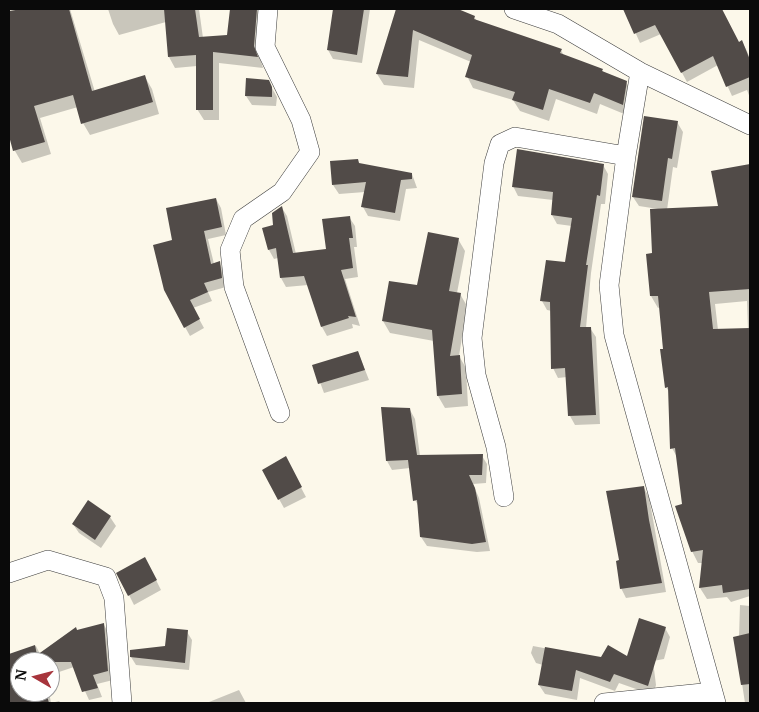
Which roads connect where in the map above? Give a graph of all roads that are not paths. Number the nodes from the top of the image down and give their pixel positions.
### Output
1 (268, 9) edge
2 (514, 9) edge
3 (640, 72) junction
4 (750, 125) edge
5 (626, 156) junction
6 (280, 413) dead end
7 (504, 497) dead end
8 (9, 573) edge
9 (715, 698) edge
10 (122, 703) edge
11 (604, 703) edge

1 - 6 street
2 - 3 street
3 - 4 street
3 - 5 street
5 - 7 street
5 - 9 street
8 - 10 street
9 - 11 street

